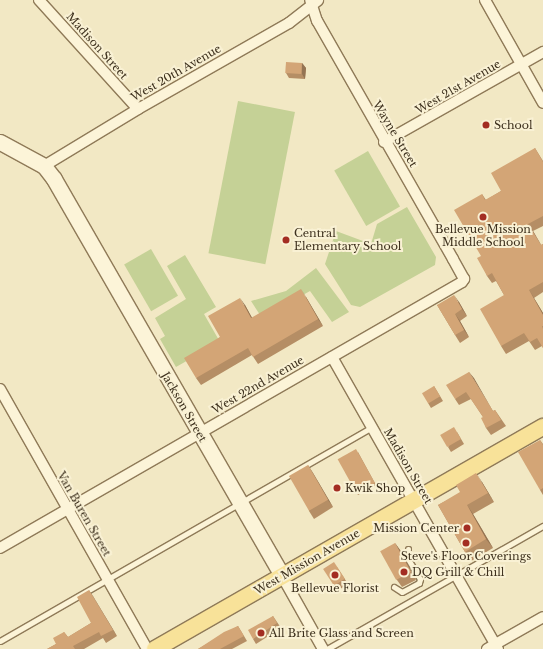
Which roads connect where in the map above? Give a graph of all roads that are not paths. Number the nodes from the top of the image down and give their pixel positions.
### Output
1 (39, 0) edge
2 (485, 0) edge
3 (314, 2) edge
4 (543, 52) edge
5 (521, 64) junction
6 (543, 103) edge
7 (138, 109) junction
8 (0, 142) edge
9 (384, 142) junction
10 (44, 166) junction
11 (464, 279) joint
12 (332, 357) junction
13 (0, 389) edge
14 (372, 427) junction
15 (543, 427) edge
16 (199, 433) junction
17 (414, 501) junction
18 (240, 503) junction
19 (67, 510) junction
20 (543, 526) edge
21 (0, 548) edge
22 (408, 549) dead end
23 (456, 575) junction
24 (282, 576) junction
25 (107, 579) junction
26 (394, 587) dead end
27 (543, 617) edge
28 (0, 640) edge
29 (494, 647) edge
30 (147, 649) edge
31 (155, 649) edge
32 (323, 649) edge
33 (327, 649) edge

1 - 7 street, Madison Street
2 - 5 street
3 - 7 street, West 20th Avenue
3 - 9 street, Wayne Street
4 - 5 street, West 21st Avenue
5 - 6 street
5 - 9 street, West 21st Avenue
7 - 10 street, West 20th Avenue
8 - 10 street
9 - 11 street, Wayne Street
10 - 16 street, Jackson Street
11 - 12 street, West 22nd Avenue
12 - 14 street, Madison Street
12 - 16 street, West 22nd Avenue
13 - 19 street, Van Buren Street
14 - 17 street, Madison Street
14 - 18 lane
15 - 17 main road, West Mission Avenue
16 - 18 street, Jackson Street
16 - 19 street, West 22nd Avenue
17 - 23 street, Madison Street
17 - 24 main road, West Mission Avenue
18 - 24 street, Jackson Street
18 - 25 lane
19 - 21 street, West 22nd Avenue
19 - 25 street, Van Buren Street
20 - 23 lane
22 - 26 lane
23 - 29 street, Madison Street
23 - 33 lane
24 - 31 main road, West Mission Avenue
24 - 32 street, Jackson Street
25 - 28 lane
25 - 30 street, Van Buren Street
27 - 29 street

